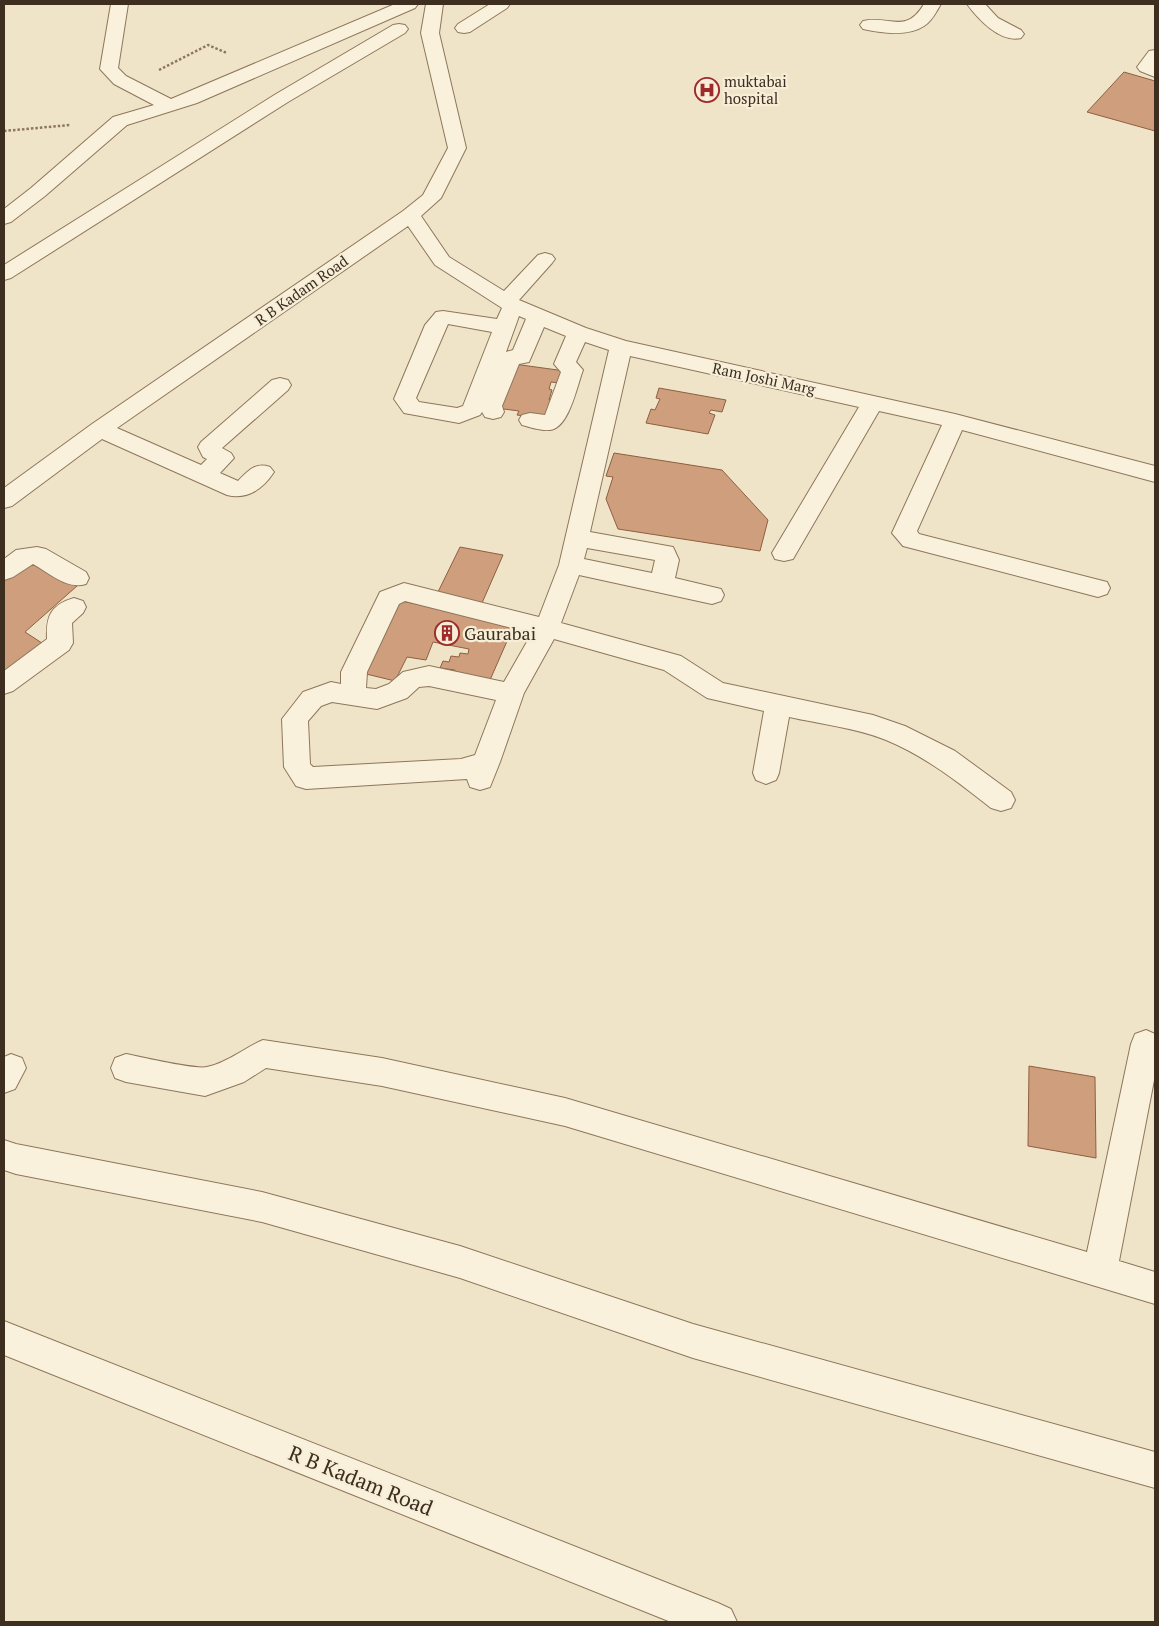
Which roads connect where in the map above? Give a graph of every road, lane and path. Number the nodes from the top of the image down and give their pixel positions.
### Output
1 (119, 4) edge
2 (409, 4) edge
3 (434, 4) edge
4 (501, 4) edge
5 (932, 4) edge
6 (976, 4) edge
7 (377, 19) junction
8 (868, 25) dead end
9 (398, 28) junction
10 (464, 28) dead end
11 (430, 33) junction
12 (1015, 34) dead end
13 (1155, 55) edge
14 (244, 66) joint
15 (1155, 72) edge
16 (153, 77) joint
17 (209, 87) junction
18 (170, 106) junction
19 (120, 120) junction
20 (4, 131) edge
21 (410, 215) junction
22 (4, 218) edge
23 (545, 259) dead end
24 (4, 274) edge
25 (509, 304) junction
26 (538, 317) junction
27 (504, 327) junction
28 (578, 333) junction
29 (621, 347) junction
30 (543, 360) junction
31 (280, 385) dead end
32 (873, 402) junction
33 (493, 412) dead end
34 (530, 420) dead end
35 (955, 421) junction
36 (100, 429) junction
37 (262, 472) dead end
38 (1155, 474) edge
39 (203, 475) junction
40 (4, 500) edge
41 (576, 538) junction
42 (784, 553) dead end
43 (571, 564) junction
44 (4, 571) edge
45 (77, 578) dead end
46 (661, 585) junction
47 (1098, 588) dead end
48 (712, 595) dead end
49 (74, 607) dead end
50 (547, 628) junction
51 (4, 684) edge
52 (511, 693) junction
53 (354, 696) junction
54 (778, 705) junction
55 (766, 772) dead end
56 (1001, 800) dead end
57 (1146, 1044) dead end
58 (126, 1068) dead end
59 (4, 1155) edge
60 (1100, 1271) junction
61 (1155, 1288) edge
62 (4, 1338) edge
63 (1155, 1470) edge
64 (718, 1622) edge

1 - 18 street
2 - 7 street
3 - 11 street, R B Kadam Road
4 - 10 street
5 - 8 street
6 - 12 street
7 - 9 street
7 - 17 street
9 - 11 street
9 - 24 street
11 - 21 street, R B Kadam Road
13 - 15 street
14 - 16 path
14 - 17 street
16 - 17 street
17 - 18 street
18 - 19 street
19 - 20 path
19 - 22 street
21 - 25 street, Ram Joshi Marg
21 - 36 street, R B Kadam Road
23 - 25 street
25 - 26 street, Ram Joshi Marg
25 - 27 street
26 - 28 street, Ram Joshi Marg
26 - 30 street
27 - 27 street
28 - 29 street, Ram Joshi Marg
28 - 30 street
29 - 32 street, Ram Joshi Marg
29 - 41 street
30 - 33 street
30 - 34 street
31 - 39 street
32 - 35 street, Ram Joshi Marg
32 - 42 street
35 - 38 street, Ram Joshi Marg
35 - 47 street
36 - 39 street
36 - 40 street, R B Kadam Road
37 - 39 street
41 - 43 street
41 - 46 street
43 - 46 street
43 - 50 street
44 - 45 street
46 - 48 street
49 - 51 street
50 - 52 street
50 - 53 street
50 - 54 street
52 - 53 street
52 - 53 street
54 - 55 street
54 - 56 street
57 - 60 street
58 - 60 street
59 - 63 street
60 - 61 street
62 - 64 street, R B Kadam Road

